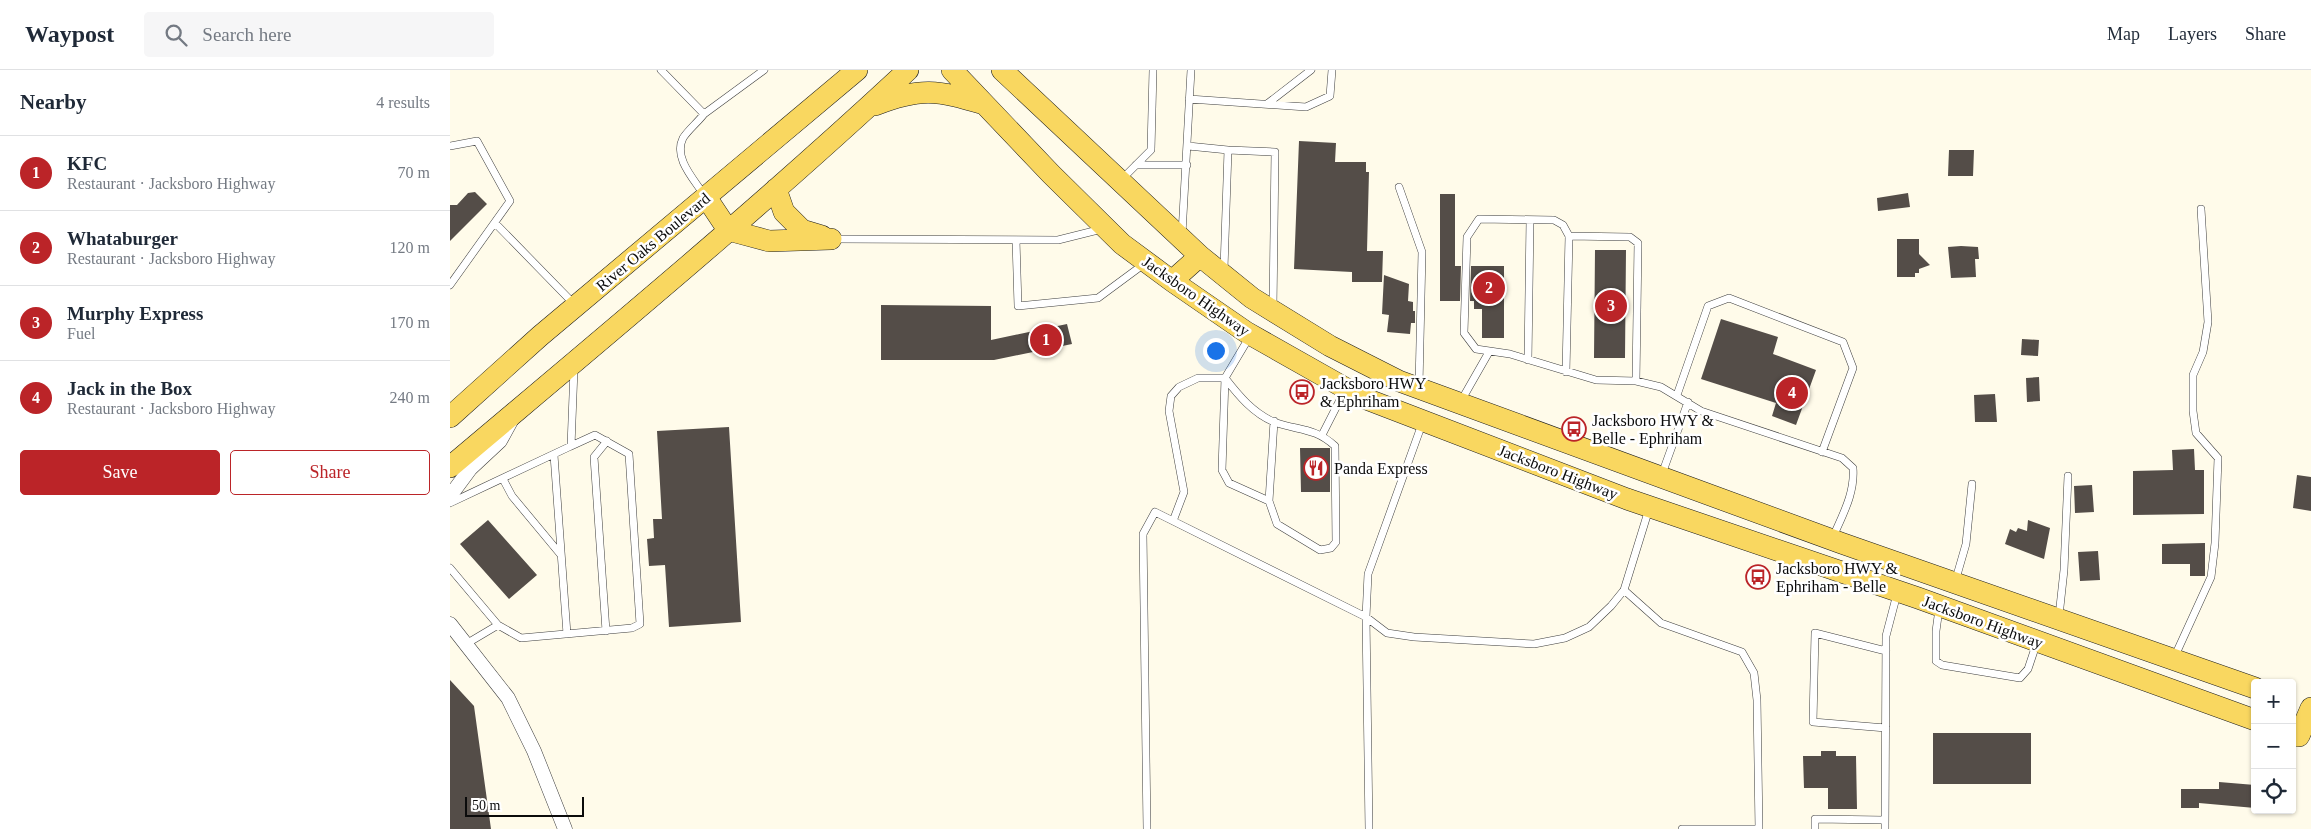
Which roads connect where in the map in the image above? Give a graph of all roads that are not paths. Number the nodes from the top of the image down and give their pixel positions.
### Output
1 (661, 70) edge
2 (764, 70) edge
3 (842, 70) edge
4 (858, 70) edge
5 (908, 70) edge
6 (952, 70) edge
7 (1002, 70) edge
8 (1012, 70) edge
9 (1153, 70) edge
10 (1191, 70) edge
11 (1310, 70) edge
12 (1332, 70) edge
13 (1189, 99) junction
14 (1267, 104) junction
15 (985, 105) junction
16 (868, 107) junction
17 (812, 108) junction
18 (704, 114) junction
19 (1062, 128) junction
20 (450, 146) edge
21 (1188, 146) junction
22 (1228, 150) junction
23 (1136, 165) junction
24 (1187, 165) junction
25 (1120, 181) junction
26 (1399, 187) dead end
27 (776, 189) junction
28 (706, 197) junction
29 (2201, 209) dead end
30 (1530, 220) junction
31 (495, 223) junction
32 (1106, 228) junction
33 (728, 230) junction
34 (1569, 236) junction
35 (832, 239) junction
36 (1182, 239) junction
37 (1016, 240) junction
38 (1200, 256) junction
39 (1146, 262) junction
40 (1224, 275) junction
41 (1172, 281) junction
42 (450, 285) edge
43 (576, 306) junction
44 (1273, 311) junction
45 (1251, 334) junction
46 (1489, 352) junction
47 (1528, 360) junction
48 (574, 364) junction
49 (1566, 372) junction
50 (1225, 378) junction
51 (1636, 381) junction
52 (1346, 388) junction
53 (1419, 389) junction
54 (1677, 395) junction
55 (1688, 402) junction
56 (1459, 404) junction
57 (516, 411) junction
58 (450, 417) edge
59 (1274, 421) junction
60 (1422, 421) junction
61 (1322, 435) junction
62 (607, 441) junction
63 (571, 446) junction
64 (1822, 452) junction
65 (554, 455) junction
66 (450, 467) edge
67 (2068, 476) dead end
68 (1661, 477) junction
69 (503, 478) junction
70 (1972, 484) dead end
71 (450, 496) edge
72 (1268, 501) junction
73 (450, 503) edge
74 (1650, 506) junction
75 (1172, 521) junction
76 (1832, 540) junction
77 (561, 555) junction
78 (450, 568) edge
79 (1955, 582) junction
80 (1624, 590) junction
81 (1897, 591) junction
82 (1939, 606) junction
83 (1366, 617) junction
84 (2058, 618) junction
85 (450, 624) edge
86 (498, 625) junction
87 (606, 630) junction
88 (567, 634) junction
89 (2037, 641) junction
90 (466, 644) junction
91 (1886, 650) junction
92 (2174, 659) junction
93 (2251, 687) edge
94 (2296, 702) edge
95 (2311, 708) edge
96 (2251, 719) edge
97 (1886, 728) junction
98 (2301, 736) edge
99 (1885, 820) junction
100 (565, 829) edge
101 (1148, 829) edge
102 (1369, 829) edge
103 (1682, 829) edge
104 (1720, 829) edge
105 (1759, 829) edge
106 (1815, 829) edge
107 (1885, 829) edge

1 - 18 lane
2 - 18 lane
3 - 17 main road
4 - 17 main road, River Oaks Boulevard
5 - 16 main road
6 - 15 main road, Jacksboro Highway
7 - 19 main road, Jacksboro Highway
8 - 19 main road
9 - 23 lane
10 - 13 lane
11 - 14 lane
12 - 14 lane
13 - 14 lane
13 - 21 lane
15 - 16 main road
15 - 32 main road, Jacksboro Highway
16 - 27 main road
17 - 28 main road, River Oaks Boulevard
18 - 28 lane
19 - 25 main road, Jacksboro Highway
20 - 31 lane
21 - 22 lane
21 - 24 lane
22 - 40 lane
22 - 44 lane
23 - 24 lane
23 - 25 lane
24 - 36 lane
25 - 36 main road, Jacksboro Highway
26 - 53 lane
27 - 33 main road
27 - 35 main road
28 - 33 main road
28 - 43 main road, River Oaks Boulevard
29 - 92 lane
30 - 34 lane
30 - 46 lane
30 - 47 lane
31 - 42 lane
31 - 43 lane
32 - 37 lane
32 - 39 main road, Jacksboro Highway
33 - 35 main road
33 - 48 main road
34 - 49 lane
34 - 51 lane
35 - 37 lane
36 - 38 main road, Jacksboro Highway
37 - 39 lane
38 - 40 main road, Jacksboro Highway
38 - 41 main road
39 - 41 main road, Jacksboro Highway
40 - 44 main road, Jacksboro Highway
41 - 45 main road, Jacksboro Highway
43 - 58 main road, River Oaks Boulevard
44 - 53 main road, Jacksboro Highway
45 - 50 lane
45 - 52 main road, Jacksboro Highway
46 - 47 lane
46 - 56 lane
47 - 49 lane
48 - 57 main road
48 - 63 lane
49 - 51 lane
50 - 59 lane
50 - 72 lane
50 - 75 lane
51 - 54 lane
52 - 60 main road, Jacksboro Highway
52 - 61 lane
53 - 56 main road, Jacksboro Highway
54 - 55 lane
54 - 64 lane
55 - 64 lane
55 - 68 lane
56 - 68 main road, Jacksboro Highway
57 - 66 main road
57 - 71 street
59 - 61 lane
59 - 72 lane
60 - 74 main road, Jacksboro Highway
60 - 83 lane
61 - 72 lane
62 - 63 lane
62 - 87 lane
62 - 87 lane
63 - 65 lane
64 - 76 lane
65 - 69 lane
65 - 77 lane
67 - 84 lane
68 - 74 main road
68 - 76 main road, Jacksboro Highway
69 - 73 lane
69 - 77 lane
70 - 79 lane
74 - 80 lane
74 - 81 main road, Jacksboro Highway
75 - 83 lane
75 - 101 lane
76 - 79 main road, Jacksboro Highway
77 - 88 lane
78 - 86 lane
79 - 84 main road, Jacksboro Highway
80 - 83 lane
80 - 105 lane
81 - 82 main road, Jacksboro Highway
81 - 91 lane
82 - 89 main road, Jacksboro Highway
82 - 89 lane
83 - 102 lane
84 - 92 main road, Jacksboro Highway
85 - 90 street
86 - 88 lane
86 - 90 lane
87 - 88 lane
89 - 96 main road, Jacksboro Highway
90 - 100 street
91 - 97 lane
91 - 97 lane
92 - 93 main road, Jacksboro Highway
94 - 95 main road
95 - 98 main road
97 - 99 lane
99 - 106 lane
99 - 107 lane
103 - 104 lane
104 - 105 lane

